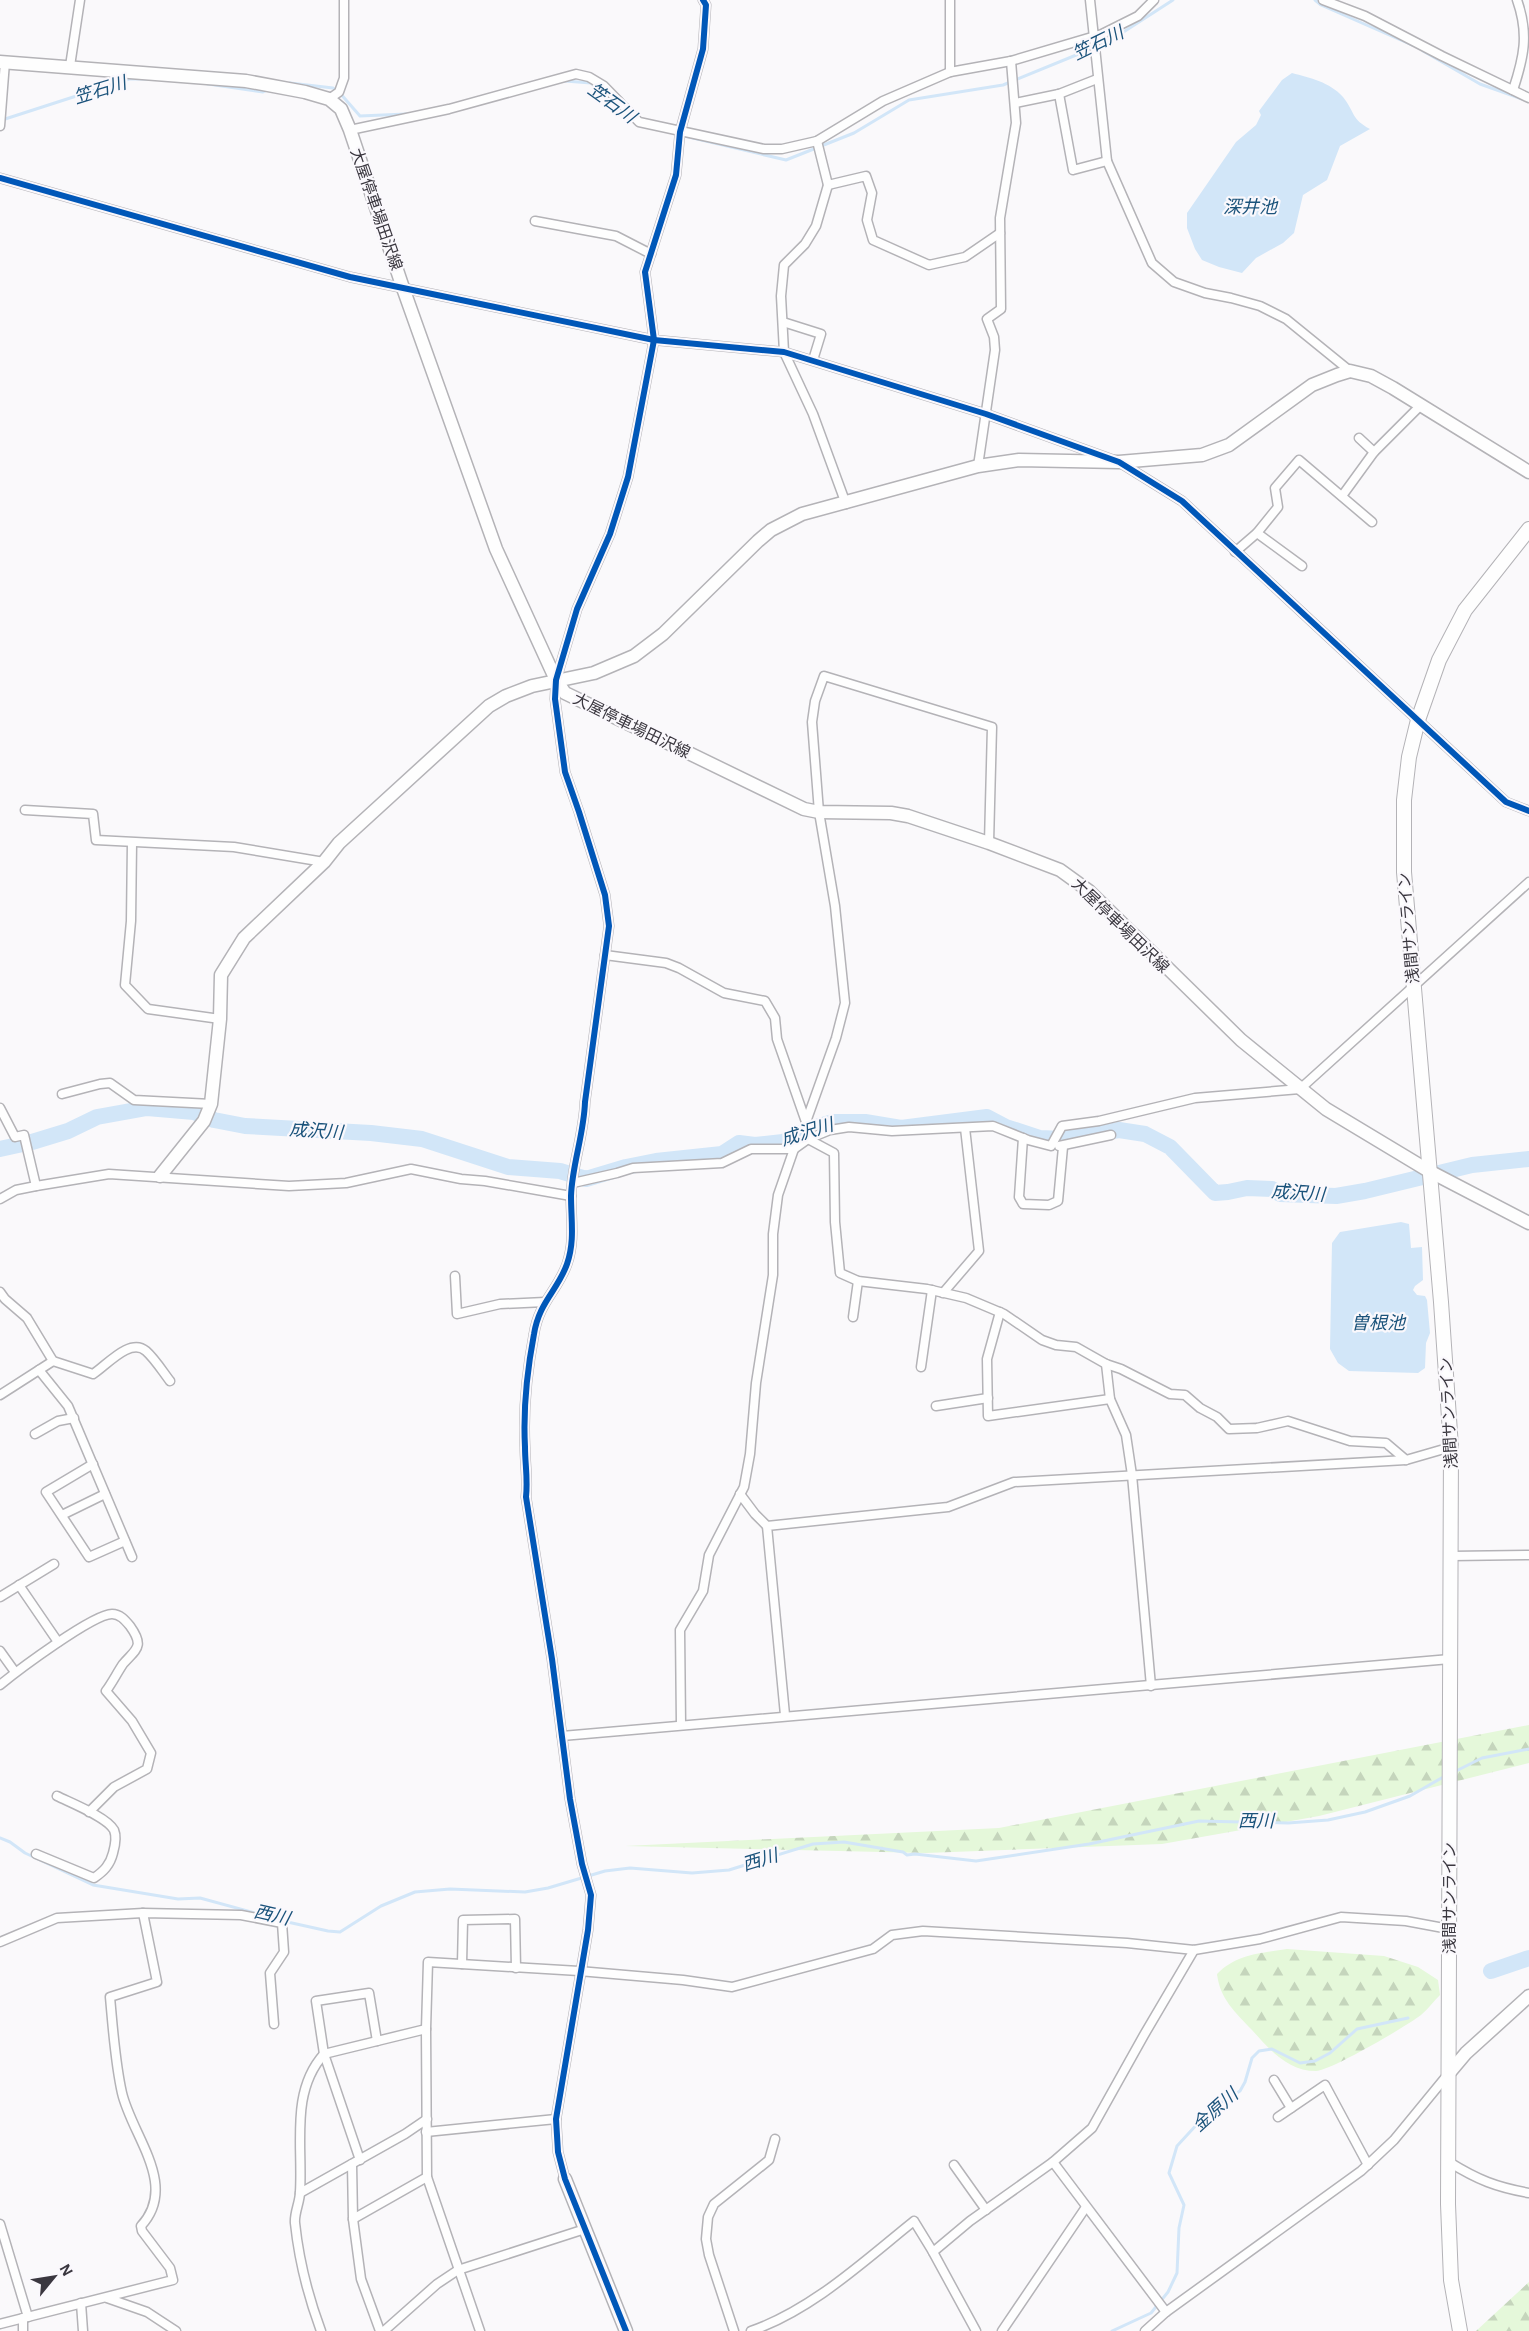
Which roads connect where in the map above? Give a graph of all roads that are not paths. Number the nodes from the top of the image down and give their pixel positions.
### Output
1 (80, 0) edge
2 (344, 0) edge
3 (703, 0) edge
4 (950, 0) edge
5 (1090, 0) edge
6 (1154, 0) edge
7 (1323, 0) edge
8 (1517, 0) edge
9 (1093, 37) junction
10 (1011, 61) junction
11 (2, 62) edge
12 (70, 66) junction
13 (950, 72) junction
14 (1097, 79) junction
15 (1513, 90) junction
16 (1059, 94) junction
17 (1529, 98) edge
18 (329, 99) junction
19 (1015, 102) junction
20 (0, 126) edge
21 (350, 130) junction
22 (680, 132) junction
23 (817, 141) junction
24 (1107, 161) junction
25 (0, 178) edge
26 (828, 184) junction
27 (535, 221) dead end
28 (1000, 234) junction
29 (651, 254) junction
30 (403, 288) junction
31 (783, 322) junction
32 (654, 340) junction
33 (784, 351) junction
34 (813, 360) junction
35 (1350, 371) junction
36 (1421, 405) junction
37 (986, 414) junction
38 (1359, 438) dead end
39 (1374, 452) junction
40 (1119, 462) junction
41 (978, 466) junction
42 (1529, 472) edge
43 (1342, 496) junction
44 (846, 504) junction
45 (1371, 522) dead end
46 (1529, 529) edge
47 (1257, 533) junction
48 (1235, 552) junction
49 (1302, 566) dead end
50 (556, 680) junction
51 (1418, 720) junction
52 (25, 810) dead end
53 (1529, 811) edge
54 (819, 812) junction
55 (132, 843) junction
56 (989, 843) junction
57 (324, 862) junction
58 (1529, 882) edge
59 (605, 955) junction
60 (1413, 988) junction
61 (220, 1018) junction
62 (1300, 1089) junction
63 (62, 1094) dead end
64 (0, 1108) edge
65 (208, 1111) junction
66 (806, 1122) junction
67 (965, 1128) junction
68 (1111, 1135) dead end
69 (808, 1137) junction
70 (1023, 1138) junction
71 (1052, 1144) junction
72 (1063, 1147) junction
73 (794, 1149) junction
74 (160, 1176) junction
75 (1434, 1177) junction
76 (573, 1180) junction
77 (36, 1186) junction
78 (571, 1196) junction
79 (0, 1198) edge
80 (1529, 1223) edge
81 (455, 1276) dead end
82 (858, 1281) junction
83 (932, 1290) junction
84 (0, 1292) edge
85 (943, 1293) junction
86 (545, 1302) junction
87 (1000, 1312) junction
88 (853, 1317) dead end
89 (53, 1361) junction
90 (1106, 1364) junction
91 (921, 1367) dead end
92 (39, 1370) junction
93 (170, 1381) dead end
94 (0, 1395) edge
95 (988, 1398) junction
96 (1110, 1398) junction
97 (936, 1406) dead end
98 (74, 1419) junction
99 (35, 1434) dead end
100 (1451, 1447) junction
101 (1406, 1460) junction
102 (93, 1464) junction
103 (1132, 1475) junction
104 (105, 1494) junction
105 (740, 1494) junction
106 (62, 1515) junction
107 (767, 1526) junction
108 (125, 1541) junction
109 (1529, 1555) edge
110 (1451, 1556) junction
111 (132, 1557) dead end
112 (54, 1564) dead end
113 (19, 1586) junction
114 (0, 1598) edge
115 (58, 1642) junction
116 (0, 1651) edge
117 (1450, 1659) junction
118 (15, 1672) junction
119 (0, 1685) edge
120 (1151, 1686) junction
121 (785, 1715) junction
122 (681, 1725) junction
123 (562, 1736) junction
124 (57, 1796) dead end
125 (89, 1812) junction
126 (36, 1854) dead end
127 (143, 1913) junction
128 (1449, 1929) junction
129 (0, 1942) edge
130 (1194, 1950) junction
131 (462, 1964) junction
132 (516, 1968) junction
133 (579, 1971) junction
134 (1529, 1996) edge
135 (274, 2024) dead end
136 (426, 2029) junction
137 (377, 2041) junction
138 (324, 2054) junction
139 (1450, 2072) junction
140 (1274, 2080) dead end
141 (1291, 2108) junction
142 (1278, 2117) dead end
143 (427, 2119) junction
144 (556, 2119) junction
145 (426, 2132) junction
146 (775, 2139) dead end
147 (356, 2162) junction
148 (1053, 2162) junction
149 (1449, 2162) junction
150 (954, 2165) dead end
151 (1368, 2165) junction
152 (427, 2177) junction
153 (565, 2179) joint
154 (300, 2193) junction
155 (1529, 2193) edge
156 (1086, 2207) junction
157 (986, 2210) junction
158 (353, 2219) junction
159 (0, 2224) edge
160 (585, 2229) junction
161 (933, 2252) junction
162 (458, 2270) junction
163 (107, 2298) junction
164 (81, 2303) junction
165 (1166, 2312) junction
166 (25, 2317) junction
167 (0, 2324) edge
168 (23, 2331) edge
169 (83, 2331) edge
170 (176, 2331) edge
171 (321, 2331) edge
172 (382, 2331) edge
173 (480, 2331) edge
174 (626, 2331) edge
175 (734, 2331) edge
176 (751, 2331) edge
177 (976, 2331) edge
178 (1002, 2331) edge
179 (1144, 2331) edge
180 (1460, 2331) edge

1 - 12 street
2 - 18 street
3 - 22 street
4 - 13 street
5 - 9 street
6 - 9 street
7 - 15 street
8 - 15 street
9 - 10 street
9 - 14 street
10 - 13 street
10 - 19 street
11 - 12 main road
11 - 20 street
12 - 18 main road
13 - 23 street
14 - 16 street
14 - 24 street
15 - 17 street
16 - 19 street
16 - 24 street
18 - 21 main road, 大屋停車場田沢線
19 - 28 street
21 - 22 street
21 - 30 main road, 大屋停車場田沢線
22 - 23 street
22 - 29 street
23 - 26 street
24 - 35 street
25 - 30 street
26 - 28 street
26 - 31 street
27 - 29 street
28 - 37 street
29 - 32 street
30 - 32 street
30 - 50 main road, 大屋停車場田沢線
31 - 33 street
31 - 34 street
32 - 33 street
32 - 50 street
33 - 34 street
33 - 44 street
34 - 37 street
35 - 36 main road
35 - 40 main road
36 - 39 street
36 - 42 main road
37 - 40 street
37 - 41 street
38 - 39 street
39 - 43 street
40 - 41 main road
40 - 48 street
41 - 44 main road
43 - 45 street
43 - 47 street
44 - 50 main road
46 - 51 main road, 浅間サンライン
47 - 48 street
47 - 49 street
48 - 51 street
50 - 54 main road, 大屋停車場田沢線
50 - 57 main road
50 - 59 street
51 - 53 street
51 - 60 main road, 浅間サンライン
52 - 55 street
54 - 56 main road, 大屋停車場田沢線
54 - 56 street
54 - 66 street
55 - 57 street
55 - 61 street
56 - 62 main road, 大屋停車場田沢線
57 - 61 main road
58 - 60 street
59 - 66 street
59 - 76 street
60 - 62 street
60 - 75 main road, 浅間サンライン
61 - 65 main road
62 - 71 street
62 - 75 main road, 大屋停車場田沢線
63 - 65 street
64 - 77 street
65 - 74 main road
66 - 69 street
67 - 69 street
67 - 70 street
67 - 85 street
68 - 72 street
69 - 73 street
69 - 82 street
70 - 71 street
70 - 72 street
71 - 72 street
73 - 76 street
73 - 105 street
74 - 77 street
74 - 78 street
75 - 80 main road, 大屋停車場田沢線
75 - 100 main road, 浅間サンライン
76 - 78 street
77 - 79 street
78 - 86 street
81 - 86 street
82 - 83 street
82 - 88 street
83 - 85 street
83 - 91 street
84 - 89 street
85 - 87 street
86 - 123 street
87 - 90 street
87 - 95 street
89 - 92 street
89 - 93 street
90 - 96 street
90 - 101 street
92 - 94 street
92 - 98 street
95 - 96 street
95 - 97 street
96 - 103 street
98 - 99 street
98 - 102 street
100 - 101 street
100 - 110 main road, 浅間サンライン
101 - 103 street
102 - 104 street
102 - 106 street
103 - 107 street
103 - 120 street
104 - 106 street
104 - 108 street
105 - 107 street
105 - 122 street
106 - 108 street
107 - 121 street
108 - 111 street
109 - 110 street
110 - 117 main road, 浅間サンライン
112 - 113 street
113 - 114 street
113 - 115 street
115 - 118 street
115 - 125 street
116 - 118 street
117 - 120 street
117 - 128 main road, 浅間サンライン
118 - 119 street
120 - 121 street
121 - 122 street
122 - 123 street
123 - 133 street
124 - 125 street
125 - 126 street
127 - 129 street
127 - 135 street
127 - 163 street
128 - 130 street
128 - 139 main road, 浅間サンライン
130 - 133 street
130 - 148 street
131 - 132 street
131 - 132 street
131 - 136 street
132 - 133 street
133 - 144 street
134 - 139 main road
136 - 137 street
136 - 143 street
137 - 138 street
137 - 138 street
138 - 147 street
138 - 154 street
139 - 149 main road, 浅間サンライン
139 - 151 street
140 - 141 street
141 - 142 street
141 - 151 street
143 - 145 street
143 - 147 street
144 - 145 street
144 - 153 street
145 - 152 street
146 - 175 street
147 - 154 street
147 - 158 street
148 - 156 street
148 - 157 street
149 - 155 street
149 - 180 main road, 浅間サンライン
150 - 157 street
151 - 165 street
152 - 158 street
152 - 162 street
153 - 160 main road
154 - 171 street
156 - 165 street
156 - 178 street
157 - 161 street
158 - 172 street
159 - 166 street
160 - 162 street
160 - 174 main road
161 - 176 street
161 - 177 street
162 - 172 street
162 - 173 street
163 - 164 street
163 - 170 street
164 - 166 street
164 - 169 street
165 - 179 street
166 - 167 street
166 - 168 street

